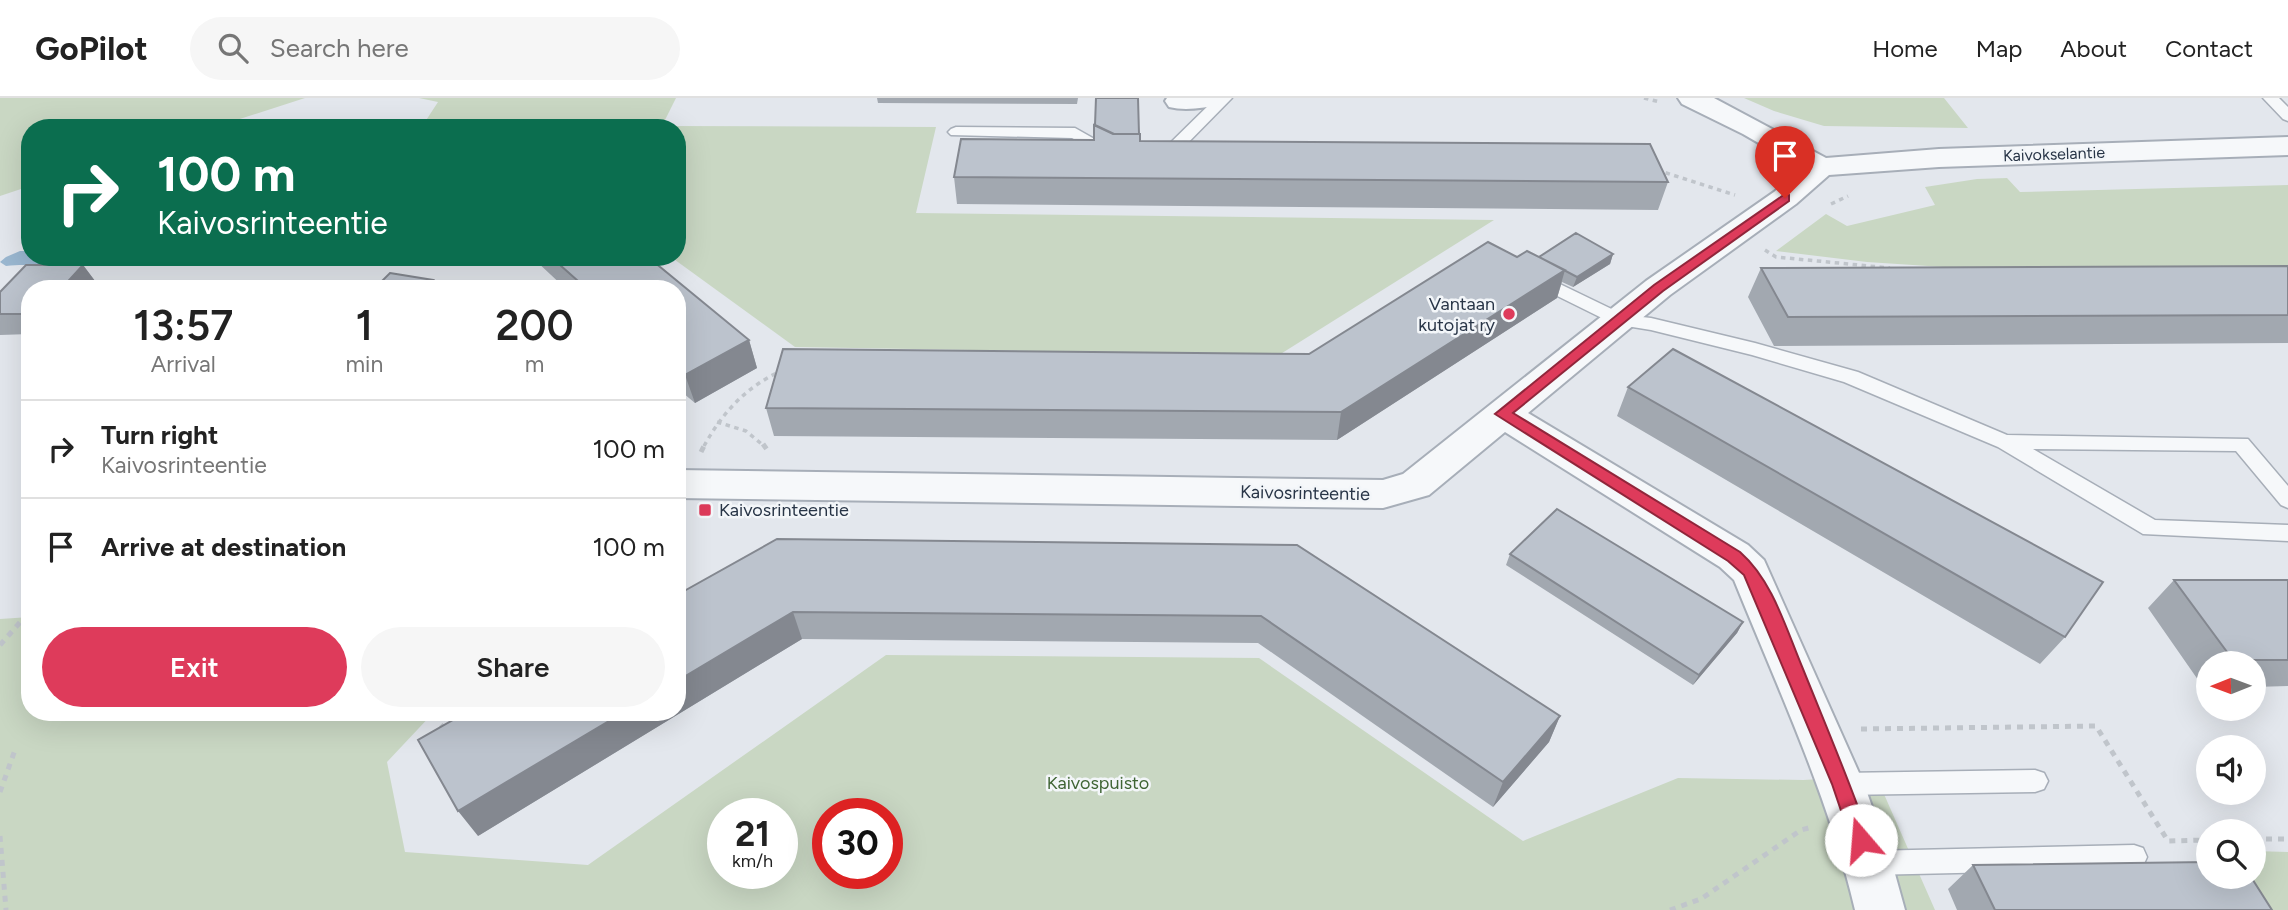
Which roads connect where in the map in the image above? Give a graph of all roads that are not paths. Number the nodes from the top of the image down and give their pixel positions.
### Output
1 (1210, 98) edge
2 (1225, 98) edge
3 (2270, 98) edge
4 (1176, 100) edge
5 (1679, 101) edge
6 (2288, 116) edge
7 (956, 132) dead end
8 (2288, 146) edge
9 (1126, 154) edge
10 (1148, 155) edge
11 (1167, 155) junction
12 (1195, 155) edge
13 (1821, 167) junction
14 (1519, 270) edge
15 (1620, 320) junction
16 (1503, 414) junction
17 (2005, 442) junction
18 (686, 484) edge
19 (2288, 500) edge
20 (2288, 533) edge
21 (2035, 780) dead end
22 (1847, 800) junction
23 (2134, 858) dead end
24 (1868, 863) junction
25 (1880, 910) edge

1 - 4 street
2 - 11 lane
3 - 6 lane
5 - 13 street
7 - 9 lane
8 - 13 street, Kaivokselantie
10 - 11 lane
11 - 12 lane
13 - 15 street, Kaivosrinteentie
14 - 15 lane
15 - 16 street, Kaivosrinteentie
15 - 17 lane
16 - 18 street, Kaivosrinteentie
16 - 22 street
17 - 19 lane
17 - 20 lane
21 - 22 lane
22 - 24 street
23 - 24 lane
24 - 25 street

